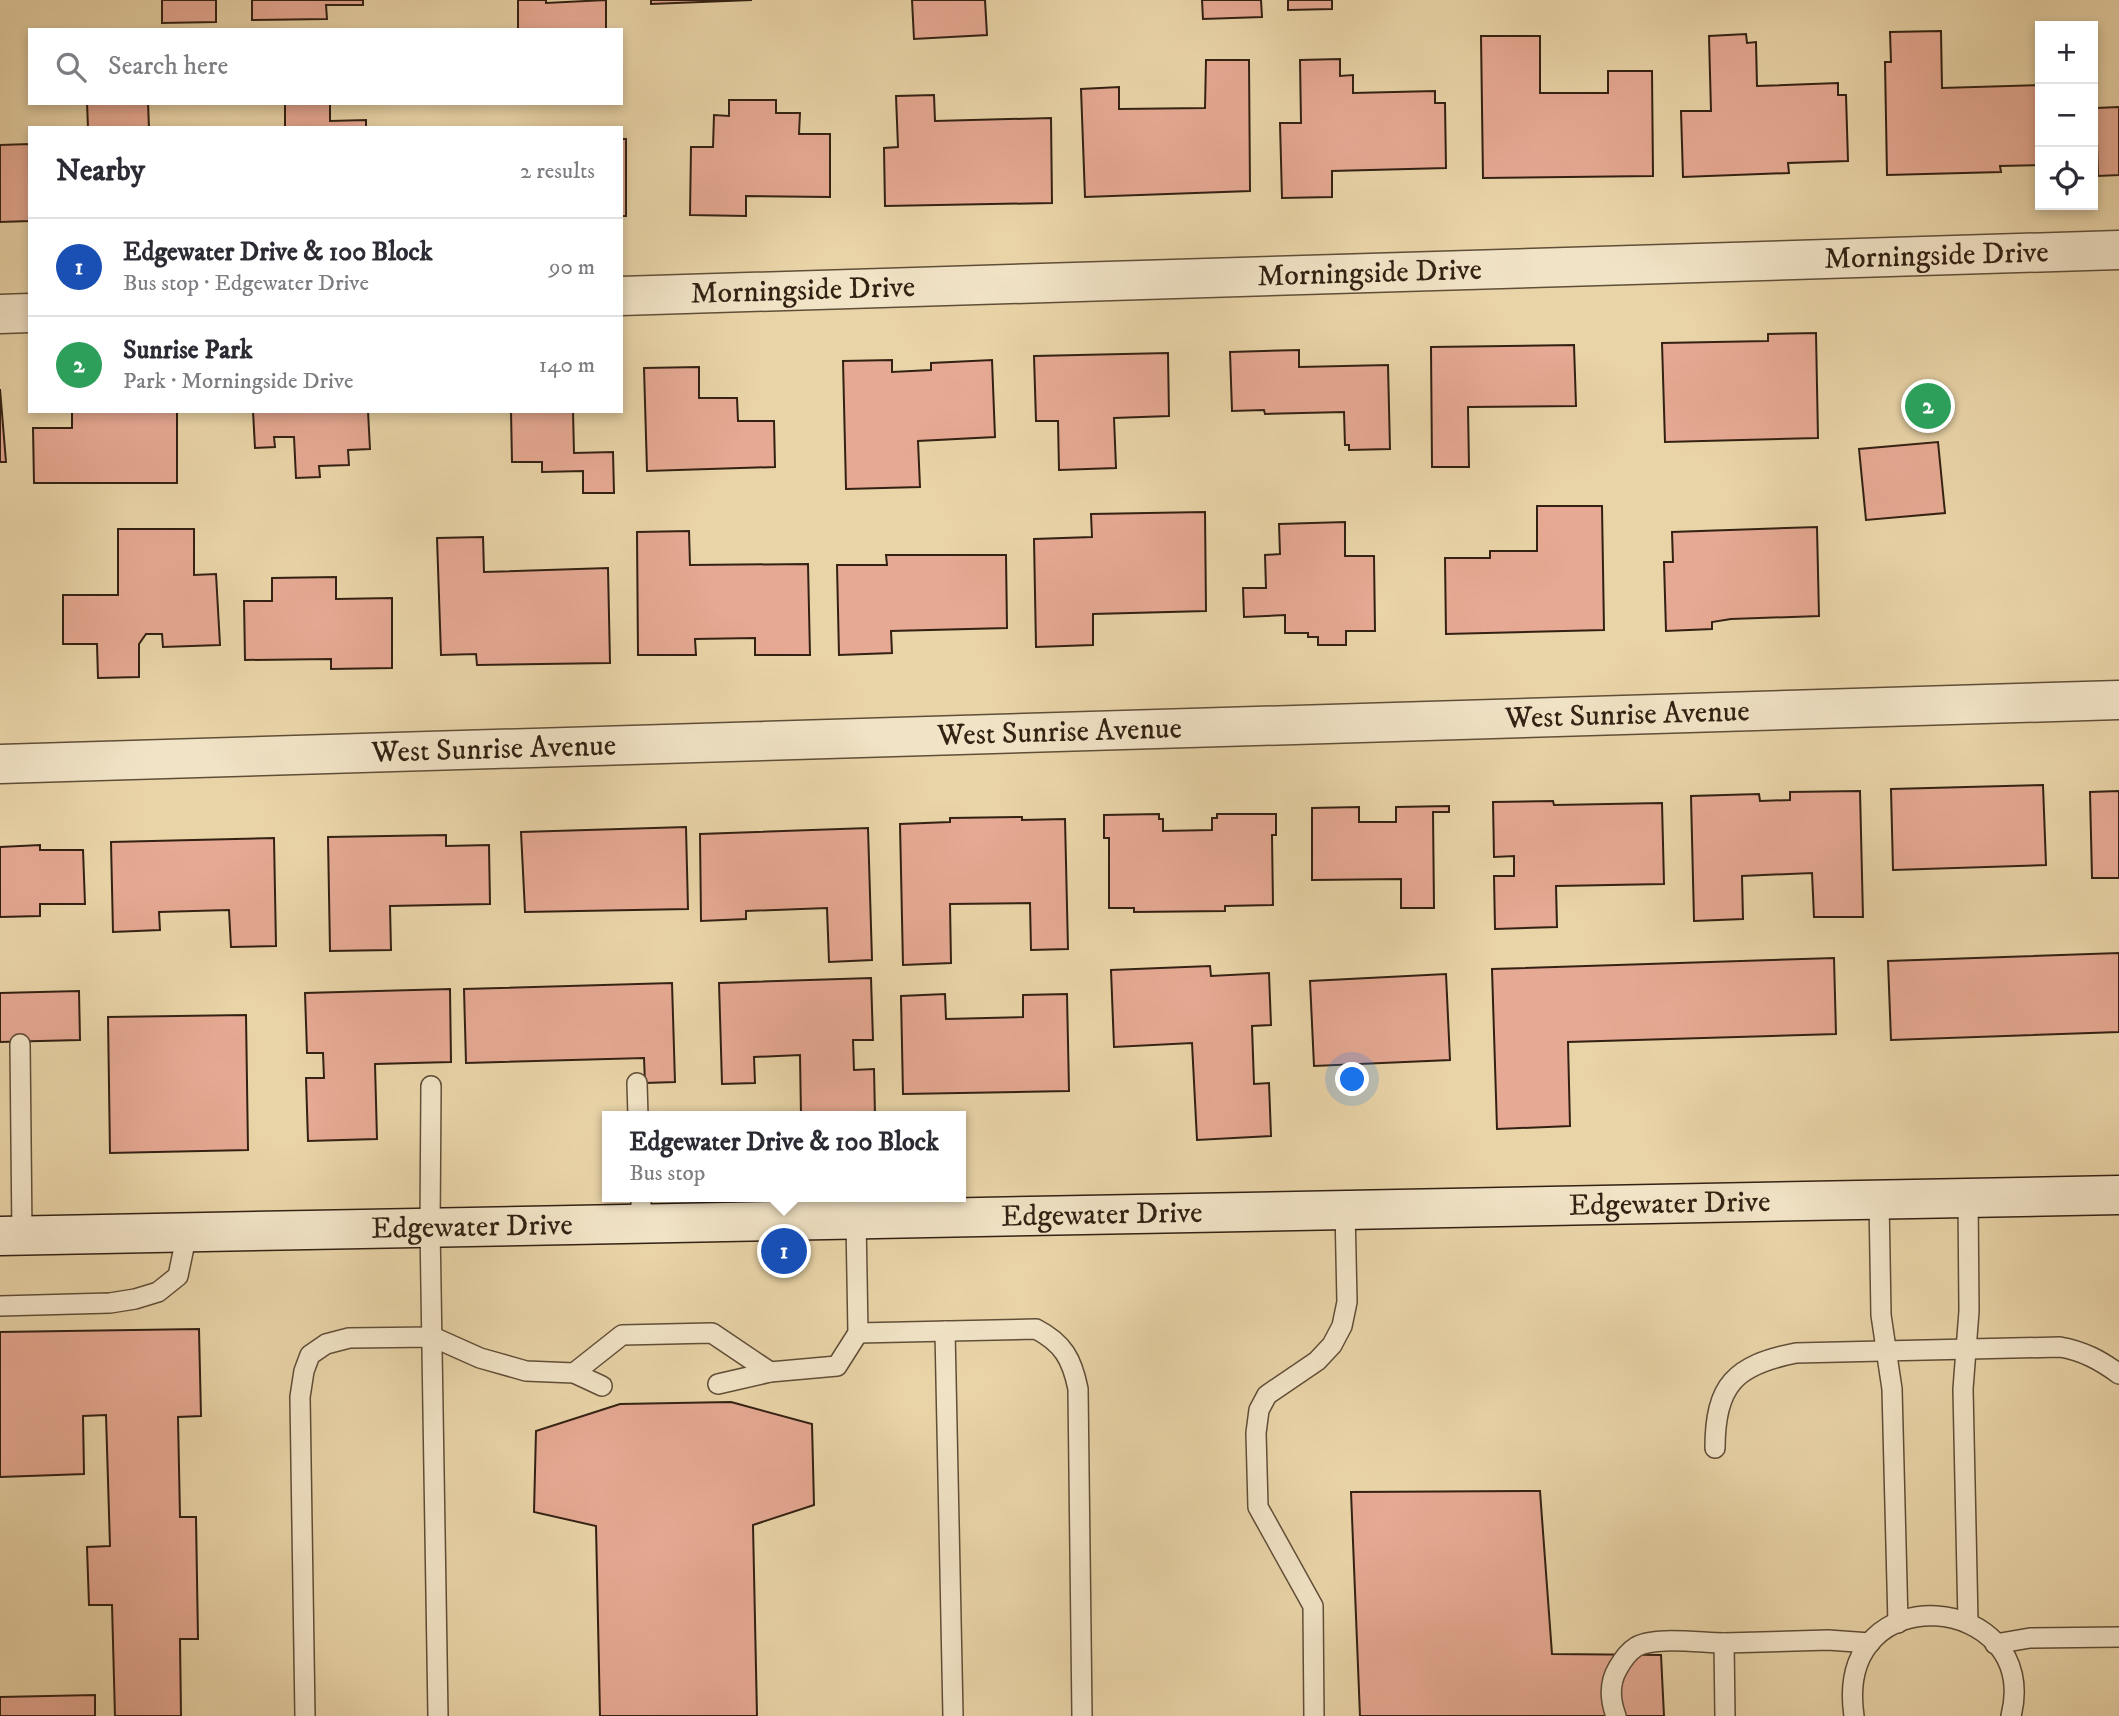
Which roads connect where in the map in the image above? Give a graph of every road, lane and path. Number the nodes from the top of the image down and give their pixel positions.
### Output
1 (2119, 250) edge
2 (623, 296) edge
3 (28, 313) edge
4 (0, 314) edge
5 (2119, 700) edge
6 (0, 764) edge
7 (20, 1044) dead end
8 (637, 1083) dead end
9 (431, 1086) dead end
10 (638, 1111) edge
11 (2119, 1195) edge
12 (1968, 1196) junction
13 (1880, 1199) junction
14 (1346, 1209) junction
15 (641, 1210) edge
16 (856, 1220) junction
17 (430, 1227) junction
18 (187, 1233) junction
19 (11, 1236) edge
20 (0, 1306) edge
21 (945, 1331) junction
22 (858, 1333) junction
23 (433, 1337) junction
24 (1966, 1348) junction
25 (1887, 1350) junction
26 (771, 1372) junction
27 (573, 1373) junction
28 (2119, 1374) edge
29 (718, 1384) dead end
30 (602, 1386) dead end
31 (1715, 1448) dead end
32 (1968, 1622) junction
33 (1898, 1623) junction
34 (2119, 1637) edge
35 (1724, 1643) junction
36 (1870, 1643) junction
37 (1995, 1644) junction
38 (305, 1716) edge
39 (438, 1716) edge
40 (953, 1716) edge
41 (1082, 1716) edge
42 (1314, 1716) edge
43 (1616, 1716) edge
44 (1725, 1716) edge
45 (1854, 1716) edge
46 (2011, 1716) edge

1 - 2 street, Morningside Drive
3 - 4 street
5 - 6 street, West Sunrise Avenue
7 - 19 lane
8 - 10 lane
9 - 17 lane
11 - 12 street, Edgewater Drive
12 - 13 street, Edgewater Drive
12 - 24 lane
13 - 14 street, Edgewater Drive
13 - 25 lane
14 - 16 street, Edgewater Drive
14 - 42 lane
15 - 16 street, Edgewater Drive
15 - 17 street, Edgewater Drive
16 - 22 lane
17 - 18 street, Edgewater Drive
17 - 23 lane
18 - 19 street, Edgewater Drive
18 - 20 lane
21 - 22 lane
21 - 40 lane
21 - 41 lane
22 - 26 lane
23 - 27 lane
23 - 38 lane
23 - 39 lane
24 - 25 lane
24 - 28 lane
24 - 32 lane
25 - 31 lane
25 - 33 lane
26 - 27 lane
26 - 29 lane
27 - 30 lane
32 - 33 lane
32 - 37 lane
33 - 36 lane
34 - 37 lane
35 - 36 lane
35 - 43 lane
35 - 44 lane
36 - 45 lane
37 - 46 lane

